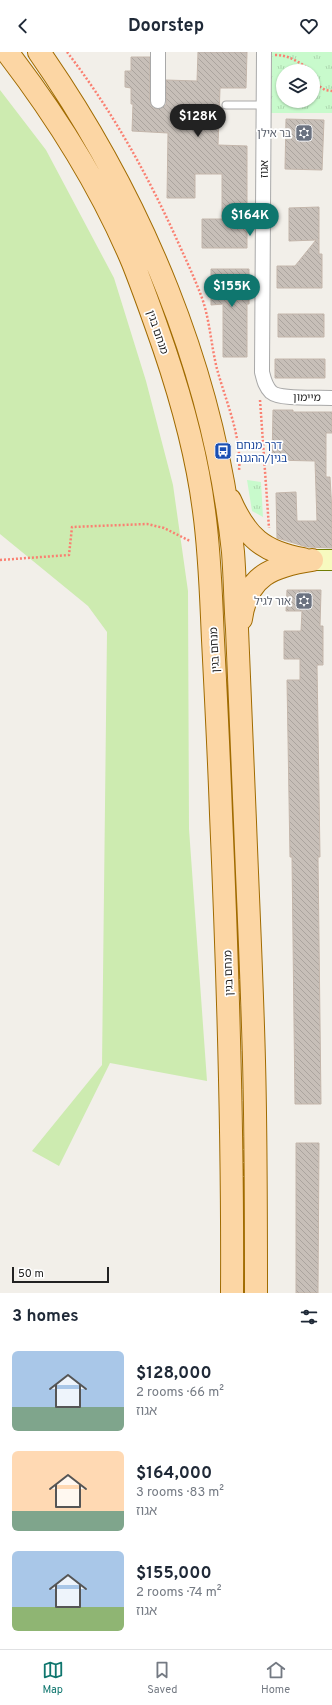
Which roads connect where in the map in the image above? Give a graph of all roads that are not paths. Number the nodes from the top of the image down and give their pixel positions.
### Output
1 (7, 52) edge
2 (39, 52) edge
3 (158, 52) edge
4 (264, 54) edge
5 (158, 101) dead end
6 (226, 105) dead end
7 (264, 105) junction
8 (282, 396) joint
9 (332, 398) edge
10 (224, 488) junction
11 (322, 560) edge
12 (238, 648) junction
13 (232, 1293) edge
14 (256, 1293) edge

1 - 13 main road, מנחם בגין
2 - 10 main road, מנחם בגין
3 - 5 street
4 - 7 street, אגוז
6 - 7 lane
7 - 8 street, אגוז
8 - 9 street, מיימון
10 - 11 main road
10 - 12 main road, מנחם בגין
11 - 12 main road
12 - 14 main road, מנחם בגין

